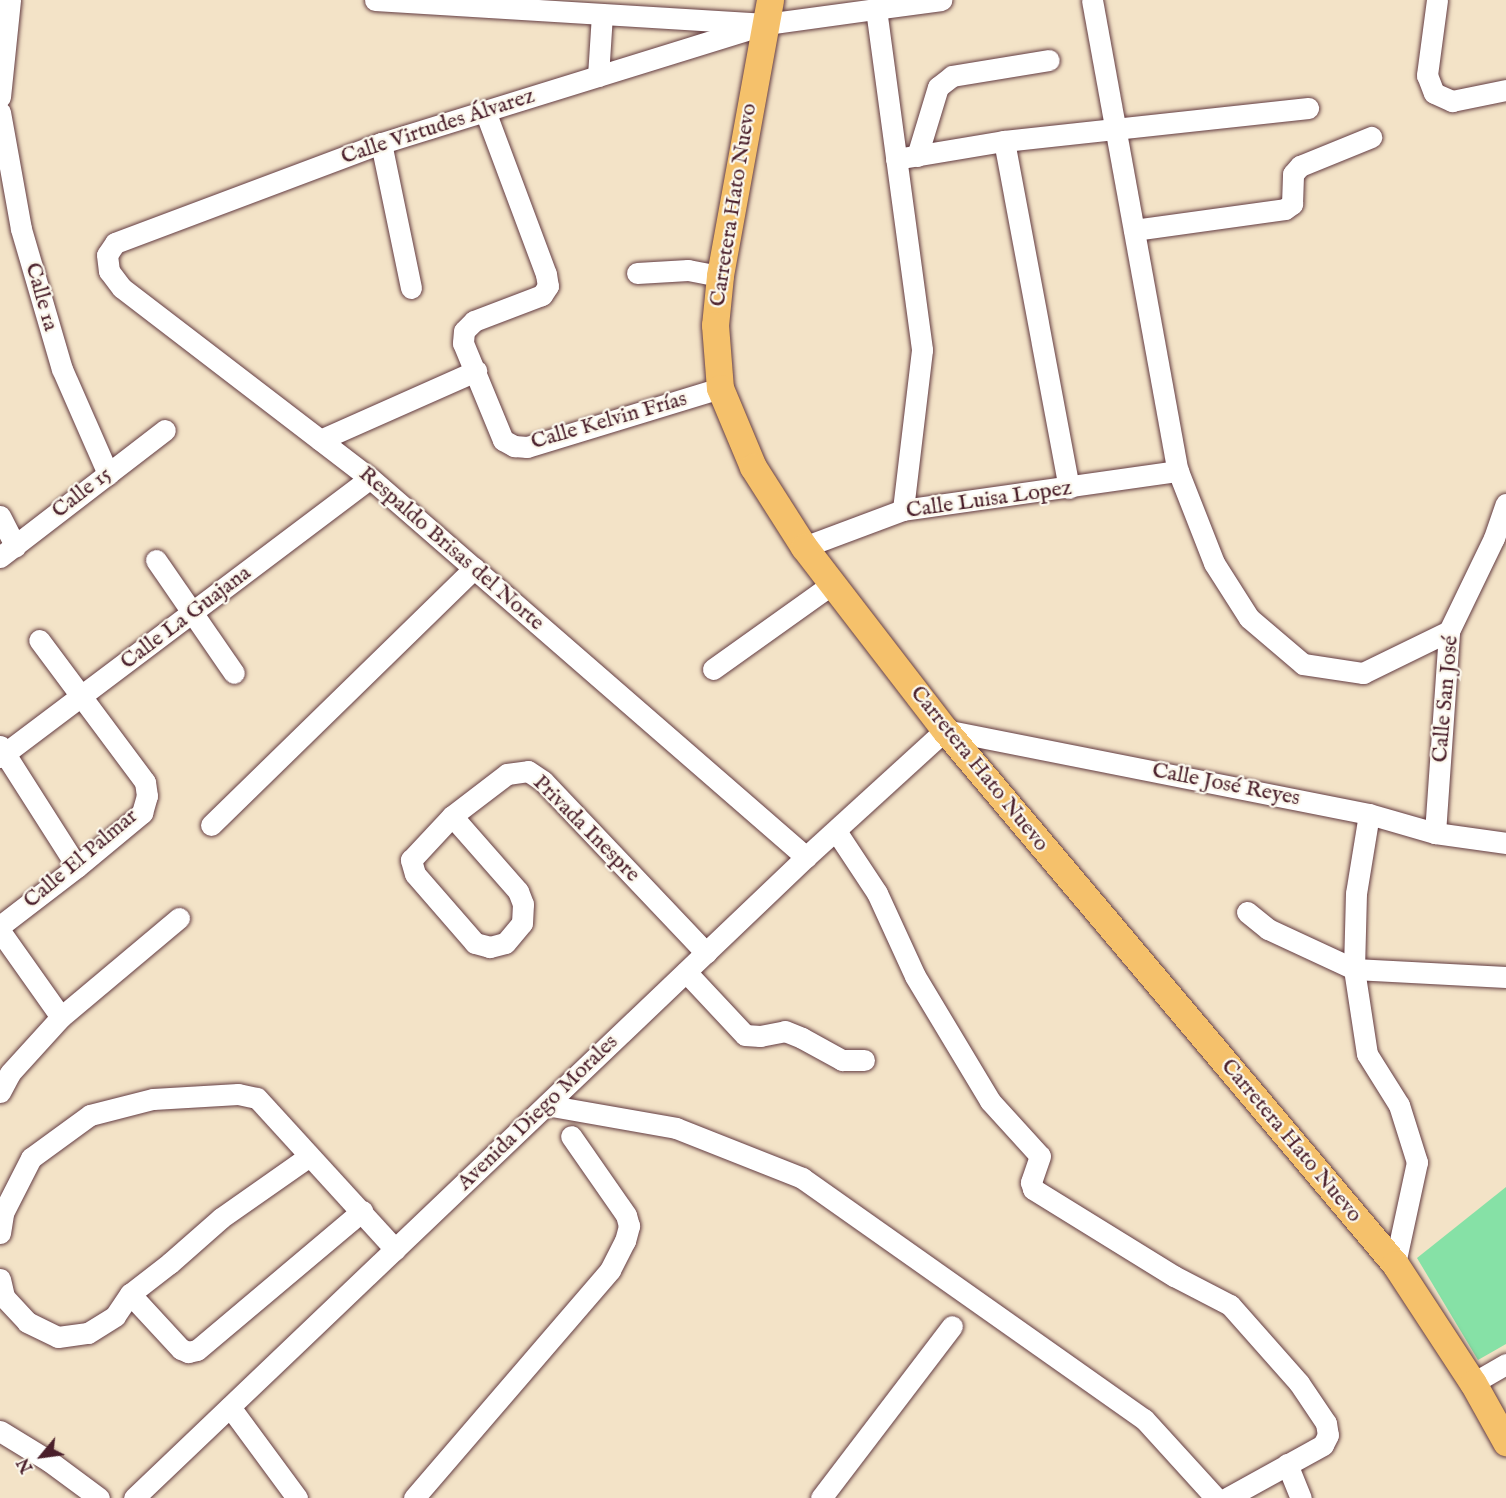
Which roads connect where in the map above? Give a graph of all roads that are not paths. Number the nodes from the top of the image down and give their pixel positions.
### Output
1 (10, 0) edge
2 (375, 0) edge
3 (941, 0) edge
4 (1092, 0) edge
5 (1437, 0) edge
6 (625, 8) edge
7 (876, 9) junction
8 (768, 12) edge
9 (602, 14) junction
10 (1049, 60) dead end
11 (598, 76) junction
12 (1506, 90) edge
13 (0, 97) edge
14 (1308, 108) dead end
15 (485, 111) junction
16 (0, 112) edge
17 (1116, 129) junction
18 (1371, 137) dead end
19 (1004, 141) junction
20 (381, 143) junction
21 (907, 158) junction
22 (1134, 230) junction
23 (114, 243) joint
24 (637, 273) dead end
25 (720, 276) junction
26 (411, 288) dead end
27 (476, 371) junction
28 (720, 388) junction
29 (165, 430) dead end
30 (320, 440) junction
31 (1178, 471) junction
32 (108, 474) junction
33 (370, 478) junction
34 (1069, 488) junction
35 (1506, 504) edge
36 (903, 510) junction
37 (0, 516) edge
38 (804, 547) junction
39 (7, 551) edge
40 (156, 560) dead end
41 (474, 568) junction
42 (832, 584) junction
43 (192, 613) junction
44 (1449, 631) junction
45 (39, 640) dead end
46 (712, 669) dead end
47 (234, 673) dead end
48 (82, 697) junction
49 (945, 730) junction
50 (1, 753) edge
51 (1369, 813) junction
52 (452, 816) junction
53 (211, 825) dead end
54 (836, 831) junction
55 (1435, 833) junction
56 (1506, 843) edge
57 (806, 857) junction
58 (77, 867) junction
59 (1247, 912) dead end
60 (179, 918) dead end
61 (0, 926) edge
62 (0, 931) edge
63 (706, 952) junction
64 (1354, 969) junction
65 (686, 972) junction
66 (1506, 977) edge
67 (61, 1017) junction
68 (864, 1060) dead end
69 (0, 1092) edge
70 (546, 1105) junction
71 (571, 1136) dead end
72 (308, 1157) junction
73 (362, 1211) junction
74 (0, 1233) edge
75 (395, 1249) junction
76 (1395, 1264) junction
77 (0, 1279) edge
78 (130, 1294) junction
79 (952, 1326) dead end
80 (1506, 1364) edge
81 (1473, 1383) junction
82 (230, 1407) junction
83 (0, 1431) edge
84 (1506, 1442) edge
85 (1287, 1464) junction
86 (99, 1498) edge
87 (134, 1498) edge
88 (297, 1498) edge
89 (414, 1498) edge
90 (821, 1498) edge
91 (1216, 1498) edge
92 (1227, 1498) edge
93 (1302, 1498) edge

1 - 13 street
2 - 9 street
3 - 7 street
4 - 17 street
5 - 12 street
6 - 8 street
6 - 9 street
7 - 8 street
7 - 21 street
8 - 11 street, Calle Virtudes Álvarez
8 - 25 main road, Carretera Hato Nuevo
9 - 11 street
10 - 21 street
11 - 15 street, Calle Virtudes Álvarez
14 - 17 street
15 - 20 street, Calle Virtudes Álvarez
15 - 27 street, Calle Kelvin Frías
16 - 32 street, Calle 1a
17 - 19 street
17 - 22 street
18 - 22 street
19 - 21 street
19 - 34 street
20 - 23 street, Calle Virtudes Álvarez
20 - 26 street
21 - 36 street
22 - 31 street
23 - 30 street, Respaldo Brisas del Norte
24 - 25 street
25 - 28 main road, Carretera Hato Nuevo
27 - 28 street, Calle Kelvin Frías
27 - 30 street
28 - 38 main road, Carretera Hato Nuevo
29 - 32 street, Calle 15
30 - 33 street, Respaldo Brisas del Norte
31 - 34 street, Calle Luisa Lopez
31 - 44 street
32 - 39 street, Calle 15
33 - 41 street, Respaldo Brisas del Norte
33 - 43 street, Calle La Guajana
34 - 36 street, Calle Luisa Lopez
35 - 44 street, Calle San José
36 - 38 street, Calle Luisa Lopez
37 - 39 street
38 - 42 main road, Carretera Hato Nuevo
40 - 43 street
41 - 53 street
41 - 57 street, Respaldo Brisas del Norte
42 - 46 street
42 - 49 main road, Carretera Hato Nuevo
43 - 47 street
43 - 48 street, Calle La Guajana
44 - 55 street, Calle San José
45 - 48 street, Calle El Palmar
48 - 50 street, Calle La Guajana
48 - 58 street, Calle El Palmar
49 - 51 street, Calle José Reyes
49 - 54 street, Avenida Diego Morales
49 - 76 main road, Carretera Hato Nuevo
50 - 58 street
51 - 55 street, Calle José Reyes
51 - 64 street
52 - 52 street, Privada Inespre
52 - 63 street, Privada Inespre
54 - 57 street, Avenida Diego Morales
54 - 85 street
55 - 56 street, Calle José Reyes
57 - 63 street, Avenida Diego Morales
58 - 61 street, Calle El Palmar
59 - 64 street
60 - 67 street
62 - 67 street
63 - 65 street, Avenida Diego Morales
64 - 66 street
64 - 76 street
65 - 68 street
65 - 70 street, Avenida Diego Morales
67 - 69 street
70 - 75 street, Avenida Diego Morales
70 - 91 street
71 - 89 street
72 - 73 street
72 - 74 street
72 - 78 street
73 - 75 street
73 - 78 street
75 - 82 street, Avenida Diego Morales
76 - 81 main road, Carretera Hato Nuevo
77 - 78 street
79 - 90 street
80 - 81 street
81 - 84 main road, Carretera Hato Nuevo
82 - 87 street, Avenida Diego Morales
82 - 88 street
83 - 86 street
85 - 92 street
85 - 93 street

